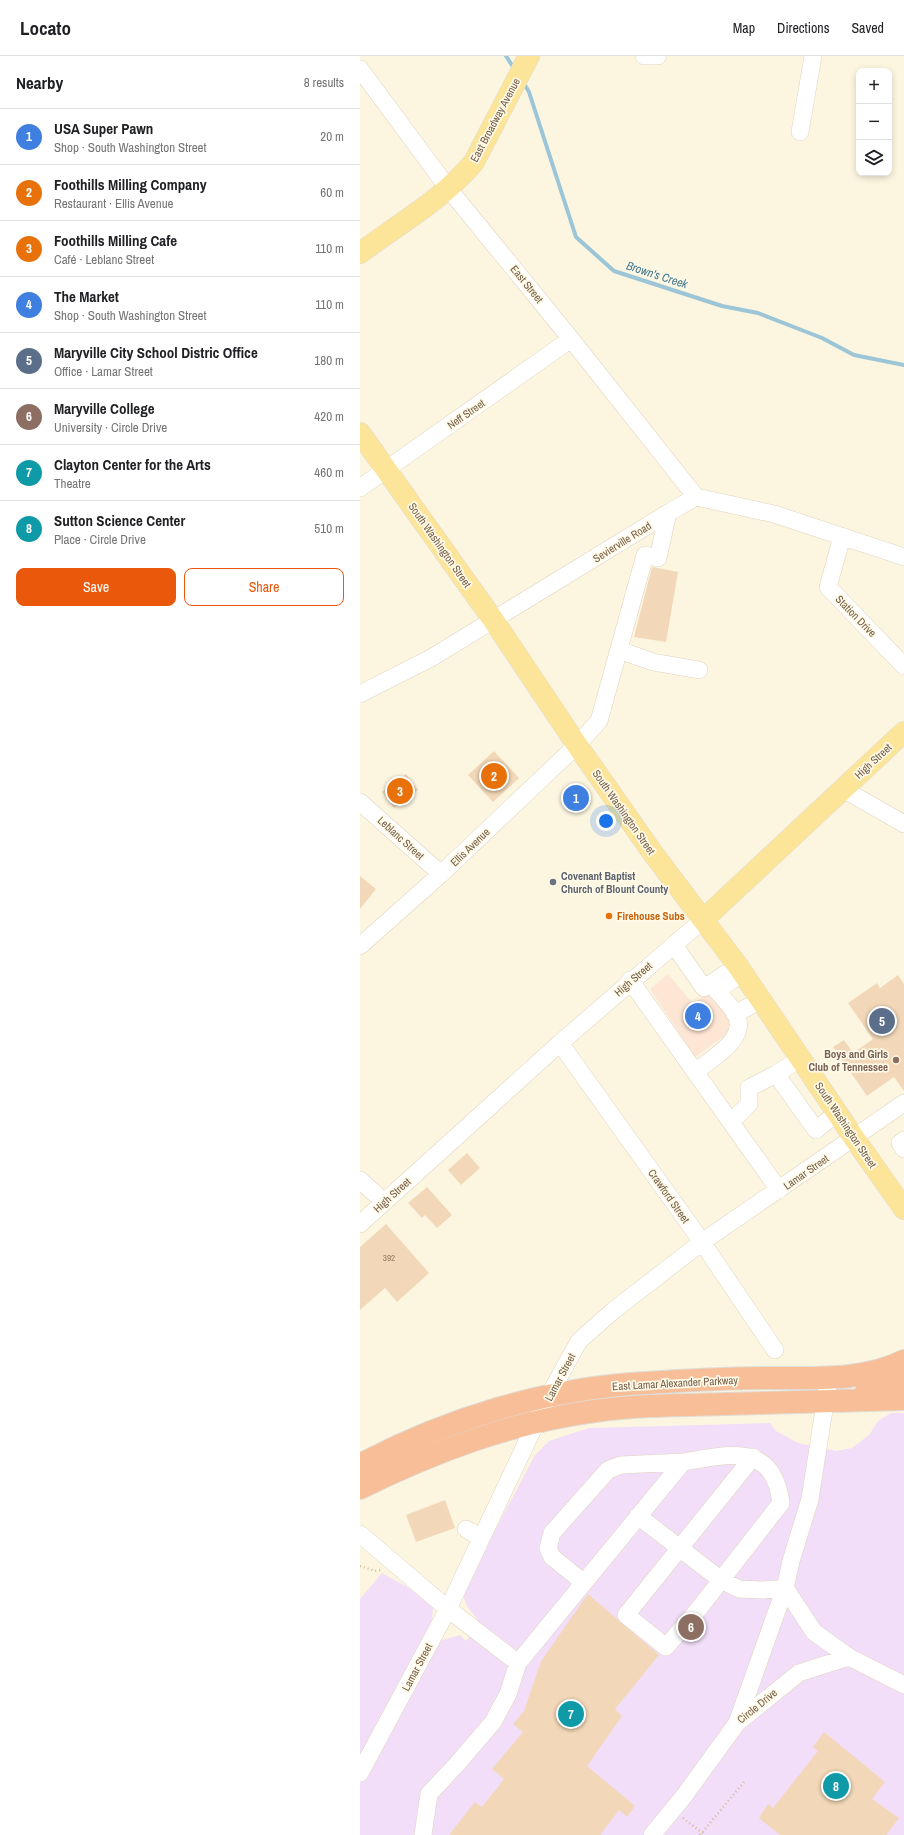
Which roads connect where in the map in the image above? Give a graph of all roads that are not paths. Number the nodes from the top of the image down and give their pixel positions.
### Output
1 (530, 56) edge
2 (644, 56) edge
3 (658, 56) edge
4 (813, 56) edge
5 (360, 69) edge
6 (800, 132) dead end
7 (448, 188) junction
8 (360, 253) edge
9 (571, 339) junction
10 (360, 433) edge
11 (386, 470) junction
12 (360, 488) edge
13 (696, 497) junction
14 (668, 512) junction
15 (842, 537) junction
16 (904, 557) edge
17 (494, 621) junction
18 (619, 650) junction
19 (904, 666) edge
20 (699, 670) dead end
21 (360, 694) edge
22 (904, 732) edge
23 (577, 745) junction
24 (843, 789) junction
25 (360, 802) edge
26 (904, 824) edge
27 (441, 874) junction
28 (704, 919) junction
29 (674, 945) junction
30 (360, 946) edge
31 (740, 970) junction
32 (630, 980) junction
33 (761, 1000) junction
34 (735, 1014) junction
35 (560, 1043) junction
36 (801, 1058) junction
37 (696, 1071) junction
38 (776, 1074) junction
39 (904, 1103) edge
40 (837, 1114) junction
41 (731, 1122) junction
42 (854, 1138) junction
43 (904, 1140) edge
44 (904, 1149) edge
45 (360, 1180) edge
46 (779, 1190) junction
47 (384, 1202) junction
48 (904, 1209) edge
49 (360, 1224) edge
50 (702, 1242) junction
51 (775, 1350) dead end
52 (904, 1361) edge
53 (829, 1378) junction
54 (904, 1380) edge
55 (548, 1397) junction
56 (904, 1399) edge
57 (825, 1401) junction
58 (537, 1422) junction
59 (753, 1457) junction
60 (683, 1462) junction
61 (360, 1465) edge
62 (360, 1488) edge
63 (638, 1516) junction
64 (466, 1529) dead end
65 (360, 1534) edge
66 (482, 1538) junction
67 (679, 1548) junction
68 (721, 1580) junction
69 (583, 1582) junction
70 (785, 1588) junction
71 (448, 1609) junction
72 (849, 1657) junction
73 (518, 1663) junction
74 (904, 1685) edge
75 (736, 1723) junction
76 (360, 1773) edge
77 (423, 1835) edge
78 (652, 1835) edge

1 - 7 main road, East Broadway Avenue
2 - 3 street
4 - 6 street
5 - 7 street, East Street
7 - 8 main road, East Broadway Avenue
7 - 9 street, East Street
9 - 11 street, Neff Street
9 - 13 street, East Street
10 - 11 main road, South Washington Street
11 - 12 street, Neff Street
11 - 17 main road, South Washington Street
13 - 14 street, Sevierville Road
13 - 15 street
14 - 17 street, Sevierville Road
14 - 18 street, Ellis Avenue
15 - 16 street
15 - 19 street, Station Drive
17 - 21 street, Sevierville Road
17 - 23 main road, South Washington Street
18 - 20 street
18 - 23 street, Ellis Avenue
22 - 24 main road, High Street
23 - 27 street, Ellis Avenue
23 - 28 main road, South Washington Street
24 - 26 street
24 - 28 main road, High Street
25 - 27 street, Leblanc Street
27 - 30 street, Ellis Avenue
28 - 29 street, High Street
28 - 31 main road, South Washington Street
29 - 31 street
29 - 32 street, High Street
31 - 33 main road, South Washington Street
31 - 34 street
32 - 35 street, High Street
32 - 37 street
33 - 34 street
33 - 36 main road, South Washington Street
34 - 37 street
35 - 47 street, High Street
35 - 50 street, Crawford Street
36 - 38 street
36 - 40 main road, South Washington Street
37 - 41 street
38 - 40 street
38 - 41 street
39 - 42 street, Lamar Street
40 - 42 main road, South Washington Street
41 - 46 street
42 - 46 street, Lamar Street
42 - 48 main road, South Washington Street
43 - 44 street
45 - 47 street
46 - 50 street, Lamar Street
47 - 49 street, High Street
50 - 51 street, Crawford Street
50 - 55 street, Lamar Street
52 - 53 highway, East Lamar Alexander Parkway
53 - 55 highway, East Lamar Alexander Parkway
53 - 57 street
54 - 57 highway, East Lamar Alexander Parkway
55 - 58 street, Lamar Street
55 - 61 highway, East Lamar Alexander Parkway
56 - 57 highway, East Lamar Alexander Parkway
57 - 58 highway, East Lamar Alexander Parkway
57 - 70 street
58 - 62 highway, East Lamar Alexander Parkway
58 - 66 street, Lamar Street
59 - 60 street
59 - 67 street
59 - 68 street
60 - 63 street
60 - 69 street
63 - 67 street
63 - 69 street
64 - 66 street
65 - 71 street
66 - 71 street, Lamar Street
67 - 68 street
67 - 68 street
68 - 70 street
69 - 73 street
70 - 72 street
70 - 75 street
71 - 73 street
71 - 76 street, Lamar Street
72 - 74 street
72 - 75 street, Circle Drive
73 - 77 street
75 - 78 street, Circle Drive

